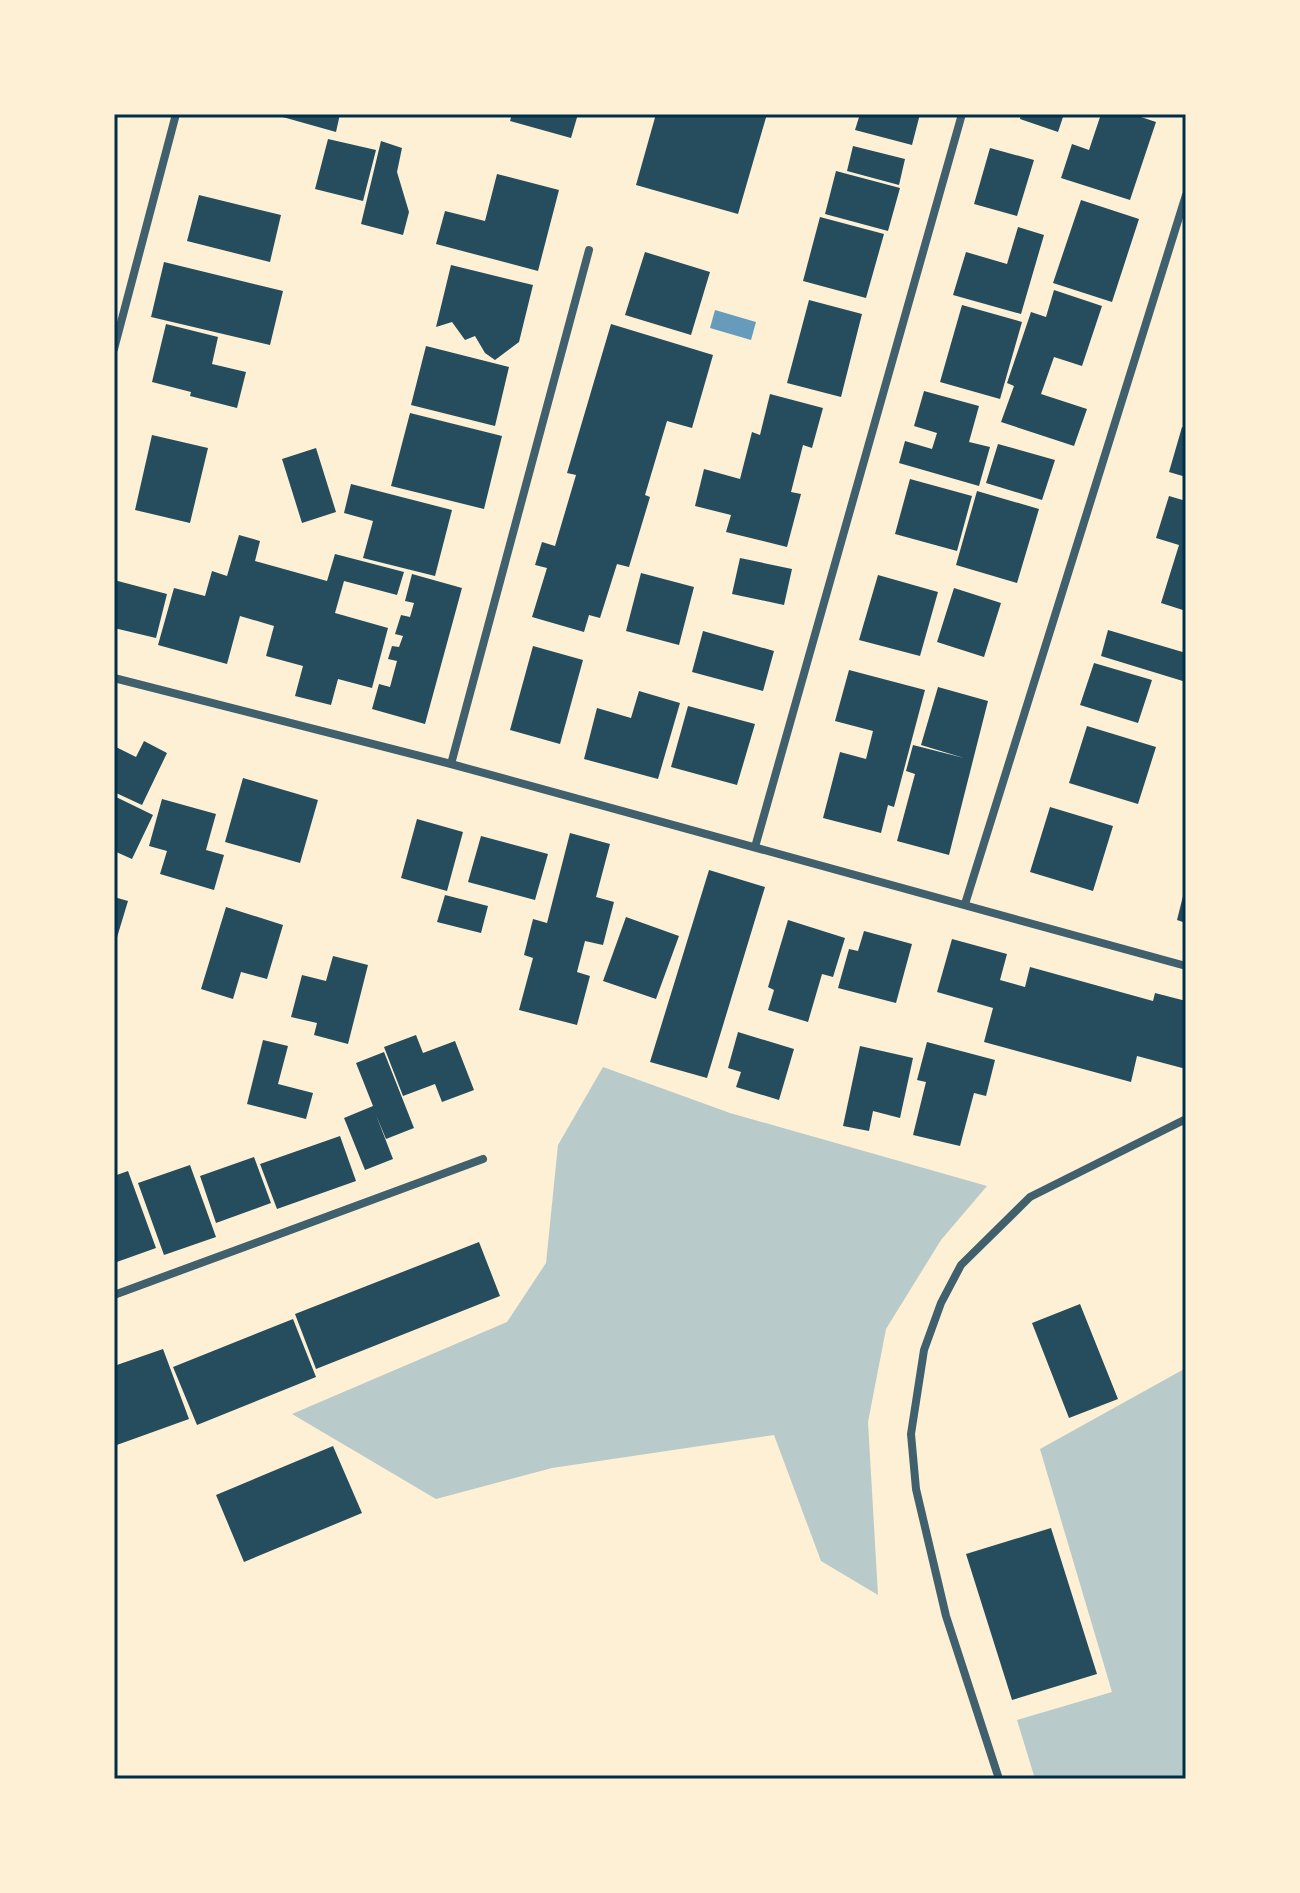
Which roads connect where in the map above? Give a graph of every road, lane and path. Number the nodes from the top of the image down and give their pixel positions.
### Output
1 (176, 114) edge
2 (962, 114) edge
3 (1186, 195) edge
4 (589, 250) dead end
5 (114, 349) edge
6 (114, 678) edge
7 (451, 764) junction
8 (755, 847) junction
9 (965, 904) junction
10 (1186, 966) edge
11 (1186, 1119) edge
12 (483, 1159) dead end
13 (114, 1295) edge
14 (999, 1779) edge

1 - 5 street
2 - 8 street
3 - 9 street
4 - 7 street
6 - 7 street
7 - 8 street
8 - 9 street
9 - 10 street
11 - 14 street
12 - 13 street

